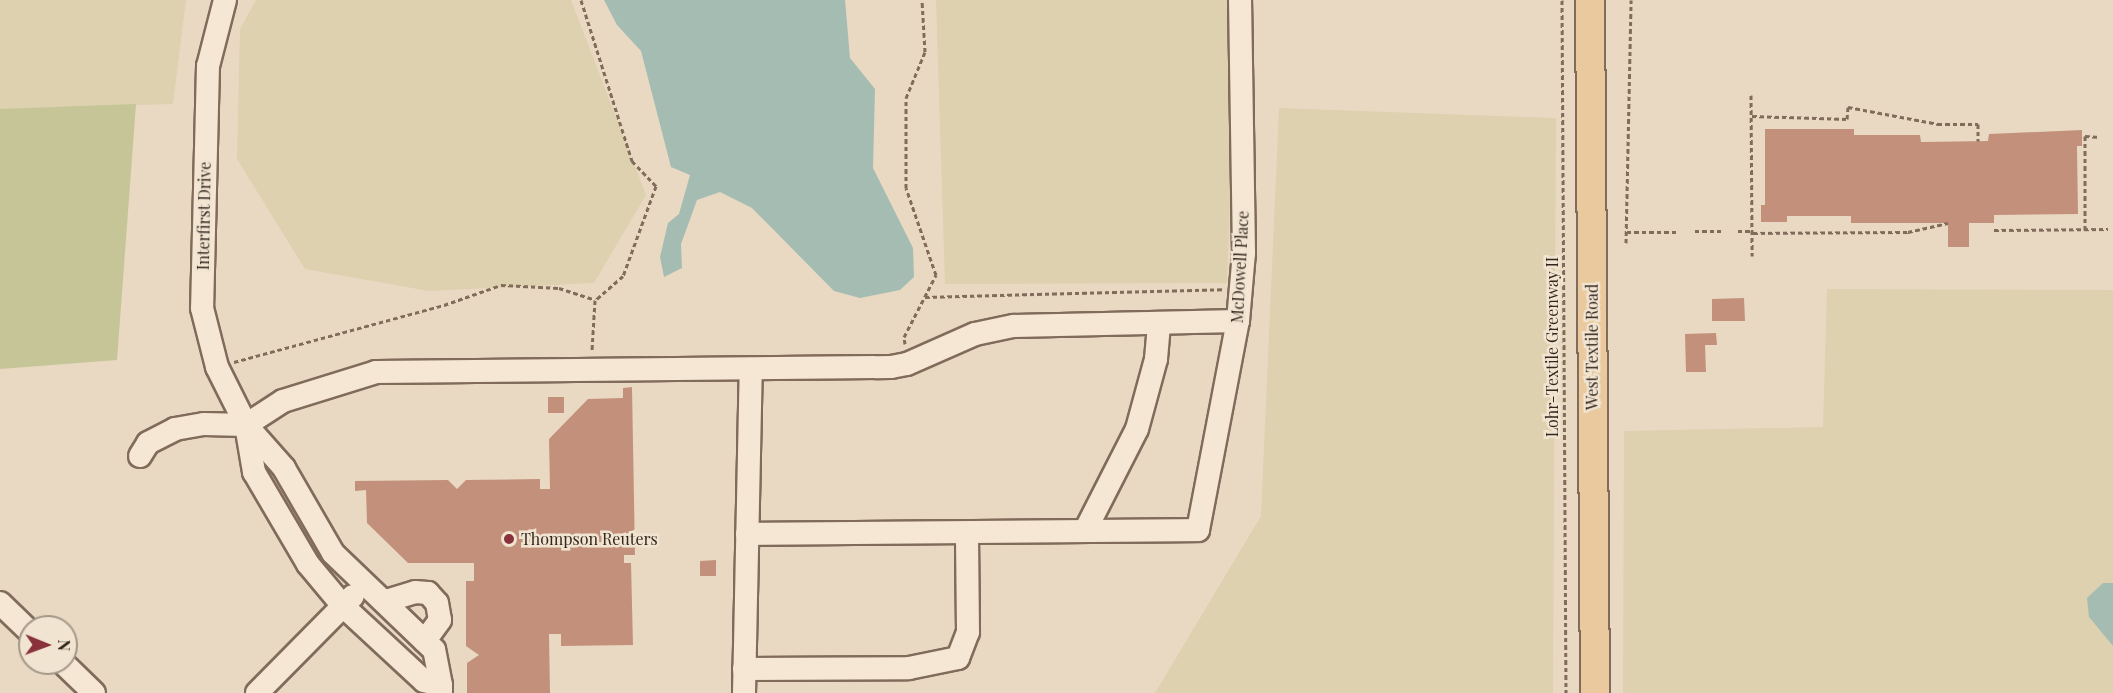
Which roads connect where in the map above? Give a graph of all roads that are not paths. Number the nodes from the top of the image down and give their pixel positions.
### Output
1 (225, 0) edge
2 (1240, 0) edge
3 (1590, 0) edge
4 (1238, 321) junction
5 (1159, 324) junction
6 (752, 369) junction
7 (246, 425) junction
8 (140, 456) dead end
9 (1085, 531) junction
10 (967, 533) junction
11 (747, 534) junction
12 (366, 583) junction
13 (386, 602) junction
14 (0, 603) edge
15 (343, 606) junction
16 (18, 620) edge
17 (421, 636) junction
18 (393, 653) junction
19 (744, 669) junction
20 (75, 675) edge
21 (441, 689) edge
22 (94, 693) edge
23 (257, 693) edge
24 (744, 693) edge
25 (1595, 693) edge

1 - 7 street, Interfirst Drive
2 - 4 street, McDowell Place
3 - 25 main road, West Textile Road
4 - 5 street
4 - 9 street, McDowell Place
5 - 6 street
5 - 9 street
6 - 7 street
6 - 11 street
7 - 8 street
7 - 12 street
7 - 15 street
9 - 10 street
10 - 11 street
10 - 19 street
11 - 19 street
12 - 13 street
12 - 15 street
13 - 17 street
13 - 17 street
14 - 16 street
15 - 18 street
15 - 23 street
17 - 18 street
17 - 21 street
18 - 21 street
19 - 24 street
20 - 22 street

